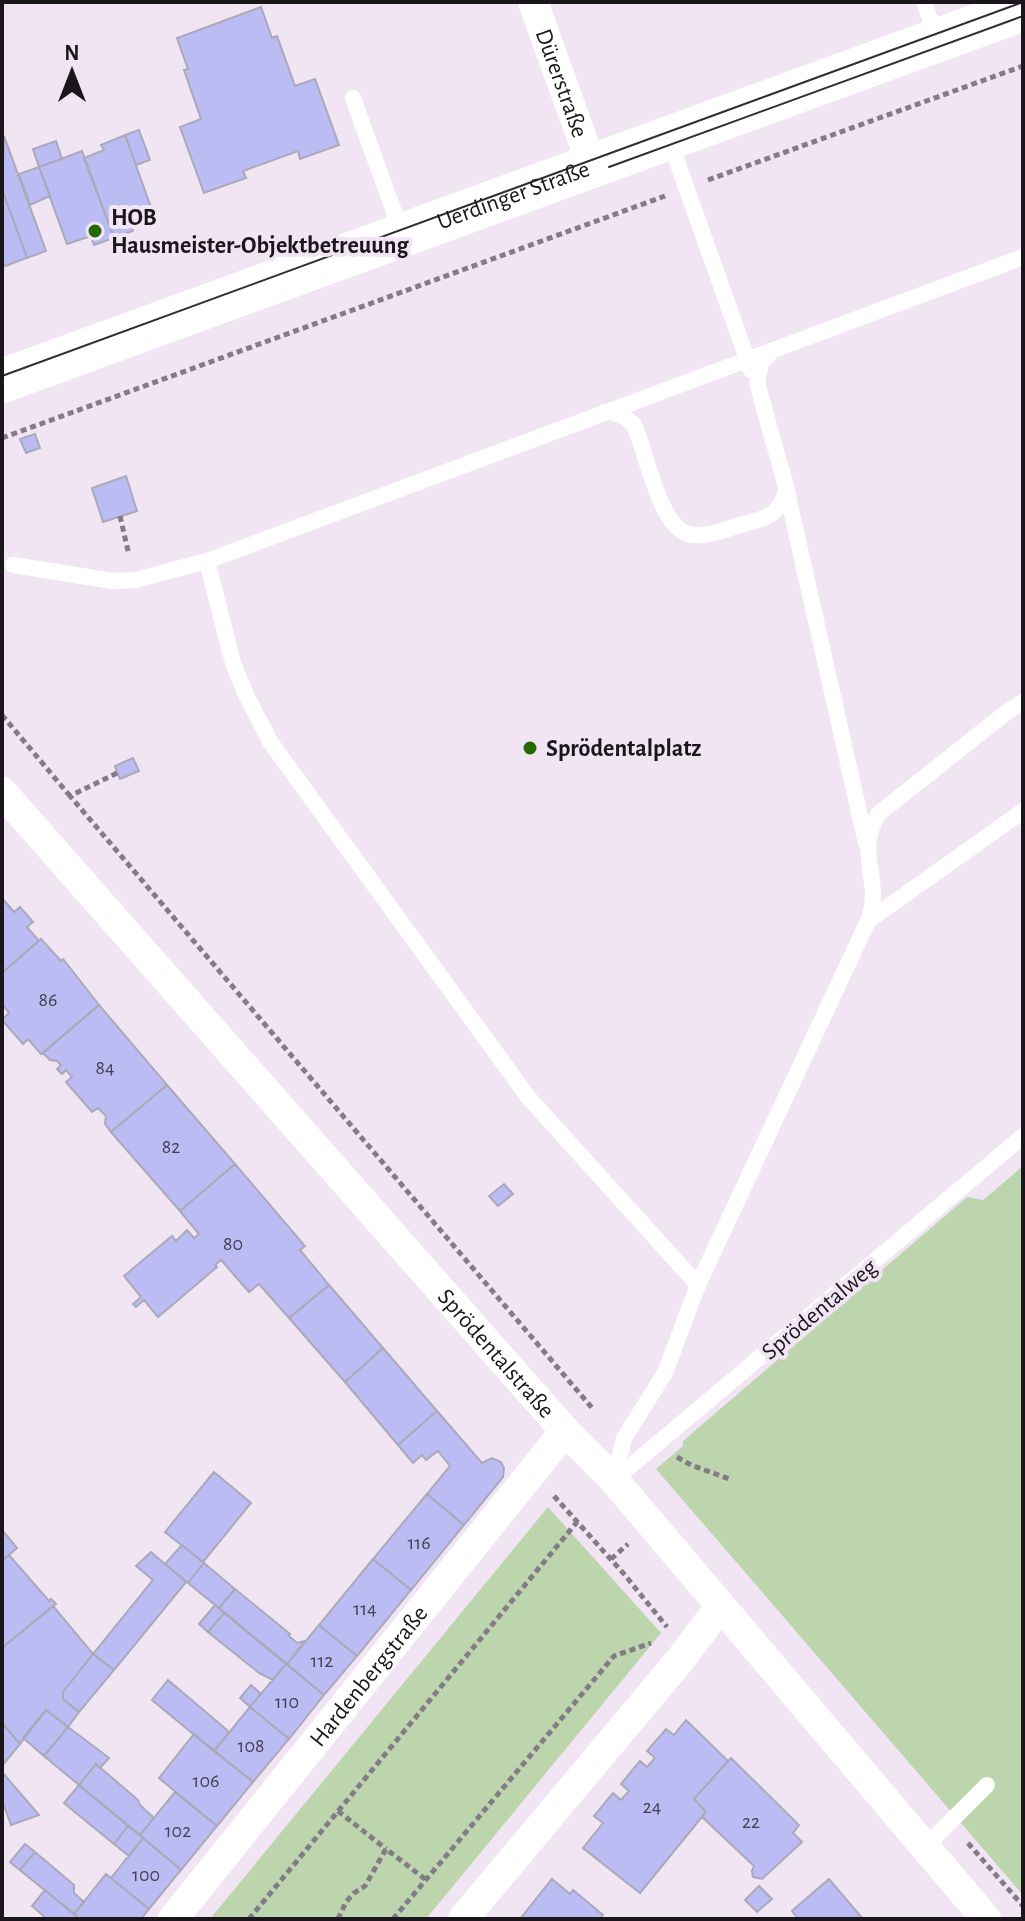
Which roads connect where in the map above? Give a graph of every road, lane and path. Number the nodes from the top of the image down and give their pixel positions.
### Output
1 (533, 2) edge
2 (1023, 9) edge
3 (930, 21) edge
4 (1023, 66) edge
5 (353, 98) dead end
6 (668, 138) junction
7 (592, 166) junction
8 (686, 188) junction
9 (402, 236) junction
10 (1023, 257) edge
11 (776, 349) junction
12 (748, 360) junction
13 (2, 381) edge
14 (760, 393) junction
15 (595, 415) junction
16 (2, 438) edge
17 (785, 483) junction
18 (120, 516) dead end
19 (128, 548) dead end
20 (207, 561) junction
21 (13, 565) dead end
22 (1023, 702) edge
23 (2, 715) edge
24 (117, 773) dead end
25 (2, 792) edge
26 (70, 796) junction
27 (1023, 811) edge
28 (866, 846) junction
29 (868, 921) junction
30 (1023, 1136) edge
31 (698, 1285) junction
32 (565, 1431) junction
33 (622, 1445) junction
34 (647, 1452) junction
35 (532, 1472) junction
36 (614, 1480) junction
37 (732, 1480) dead end
38 (577, 1522) junction
39 (720, 1607) junction
40 (672, 1633) dead end
41 (654, 1642) dead end
42 (987, 1785) dead end
43 (338, 1811) junction
44 (925, 1847) junction
45 (386, 1849) junction
46 (425, 1879) junction
47 (173, 1919) edge
48 (249, 1919) edge
49 (338, 1919) edge
50 (393, 1919) edge
51 (463, 1919) edge
52 (986, 1919) edge

1 - 7 street, Dürerstraße
2 - 3 main road, Uerdinger Straße
3 - 6 main road, Uerdinger Straße
4 - 8 path
5 - 9 lane
6 - 7 main road, Uerdinger Straße
6 - 8 lane
7 - 9 main road, Uerdinger Straße
8 - 12 lane
8 - 16 path
9 - 13 main road, Uerdinger Straße
10 - 11 lane
11 - 12 lane
11 - 14 lane
12 - 14 lane
12 - 15 lane
14 - 17 lane
15 - 17 lane
15 - 20 lane
17 - 28 lane
18 - 19 path
20 - 21 lane
20 - 31 lane
22 - 28 lane
23 - 26 path
24 - 26 path
25 - 32 street, Sprödentalstraße
26 - 33 path
27 - 29 lane
28 - 29 lane
29 - 31 lane
30 - 34 lane, Sprödentalweg
31 - 33 lane
32 - 35 street, Hardenbergstraße
32 - 36 street, Sprödentalstraße
33 - 36 lane
34 - 36 lane, Sprödentalweg
34 - 37 path
35 - 38 path
35 - 47 street, Hardenbergstraße
36 - 39 street, Sprödentalstraße
38 - 40 path
38 - 43 path
39 - 44 street, Sprödentalstraße
39 - 51 street
41 - 46 path
42 - 44 lane
43 - 45 path
43 - 48 path
44 - 52 street, Sprödentalstraße
45 - 46 path
45 - 49 path
46 - 50 path

